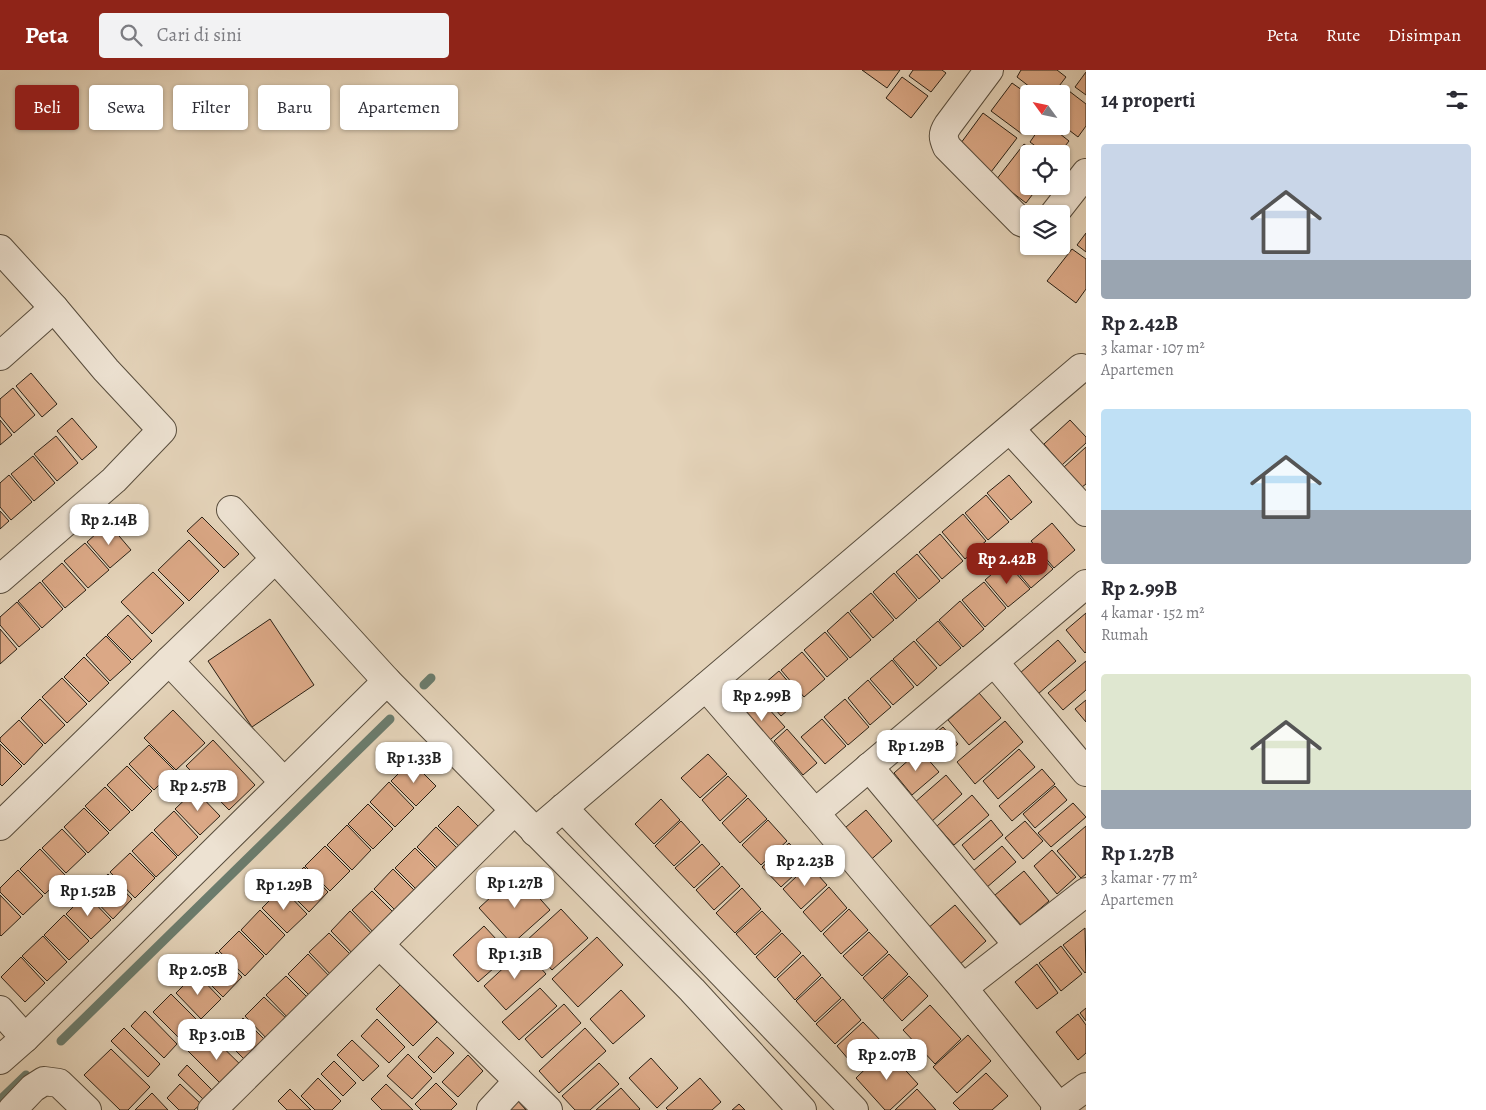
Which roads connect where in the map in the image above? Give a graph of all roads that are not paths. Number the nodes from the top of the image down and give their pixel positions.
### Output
1 (990, 70) edge
2 (1086, 173) edge
3 (1061, 205) edge
4 (1020, 221) edge
5 (0, 249) edge
6 (54, 308) junction
7 (0, 356) edge
8 (1081, 368) dead end
9 (1010, 429) junction
10 (231, 510) dead end
11 (1086, 512) edge
12 (275, 559) junction
13 (0, 579) edge
14 (1086, 584) edge
15 (168, 661) junction
16 (994, 662) junction
17 (386, 681) junction
18 (706, 688) junction
19 (869, 767) junction
20 (1086, 772) edge
21 (284, 782) junction
22 (563, 808) junction
23 (514, 811) junction
24 (815, 813) junction
25 (0, 826) edge
26 (535, 832) junction
27 (1086, 892) edge
28 (380, 945) junction
29 (1018, 945) junction
30 (963, 988) junction
31 (0, 1010) edge
32 (25, 1038) junction
33 (0, 1060) edge
34 (518, 1081) junction
35 (1086, 1086) edge
36 (1057, 1108) edge
37 (12, 1110) edge
38 (87, 1110) edge
39 (212, 1110) edge
40 (491, 1110) edge
41 (548, 1110) edge
42 (802, 1110) edge
43 (854, 1110) edge

1 - 4 street
2 - 3 street
5 - 6 street
6 - 7 street
6 - 13 street
8 - 9 street
9 - 11 street
9 - 18 street
10 - 12 street
12 - 15 street
12 - 17 street
14 - 16 street
15 - 21 street
15 - 25 street
16 - 19 street
16 - 20 street
17 - 21 street
17 - 23 street
18 - 22 street
18 - 24 street
19 - 24 street
19 - 29 street
21 - 32 street
22 - 26 street
22 - 43 street
23 - 26 street
23 - 28 street
24 - 30 street
26 - 42 street
27 - 29 street
28 - 34 street
28 - 39 street
29 - 30 street
30 - 36 street
31 - 32 street
32 - 33 street
34 - 40 street
34 - 41 street
35 - 36 street
37 - 38 street

